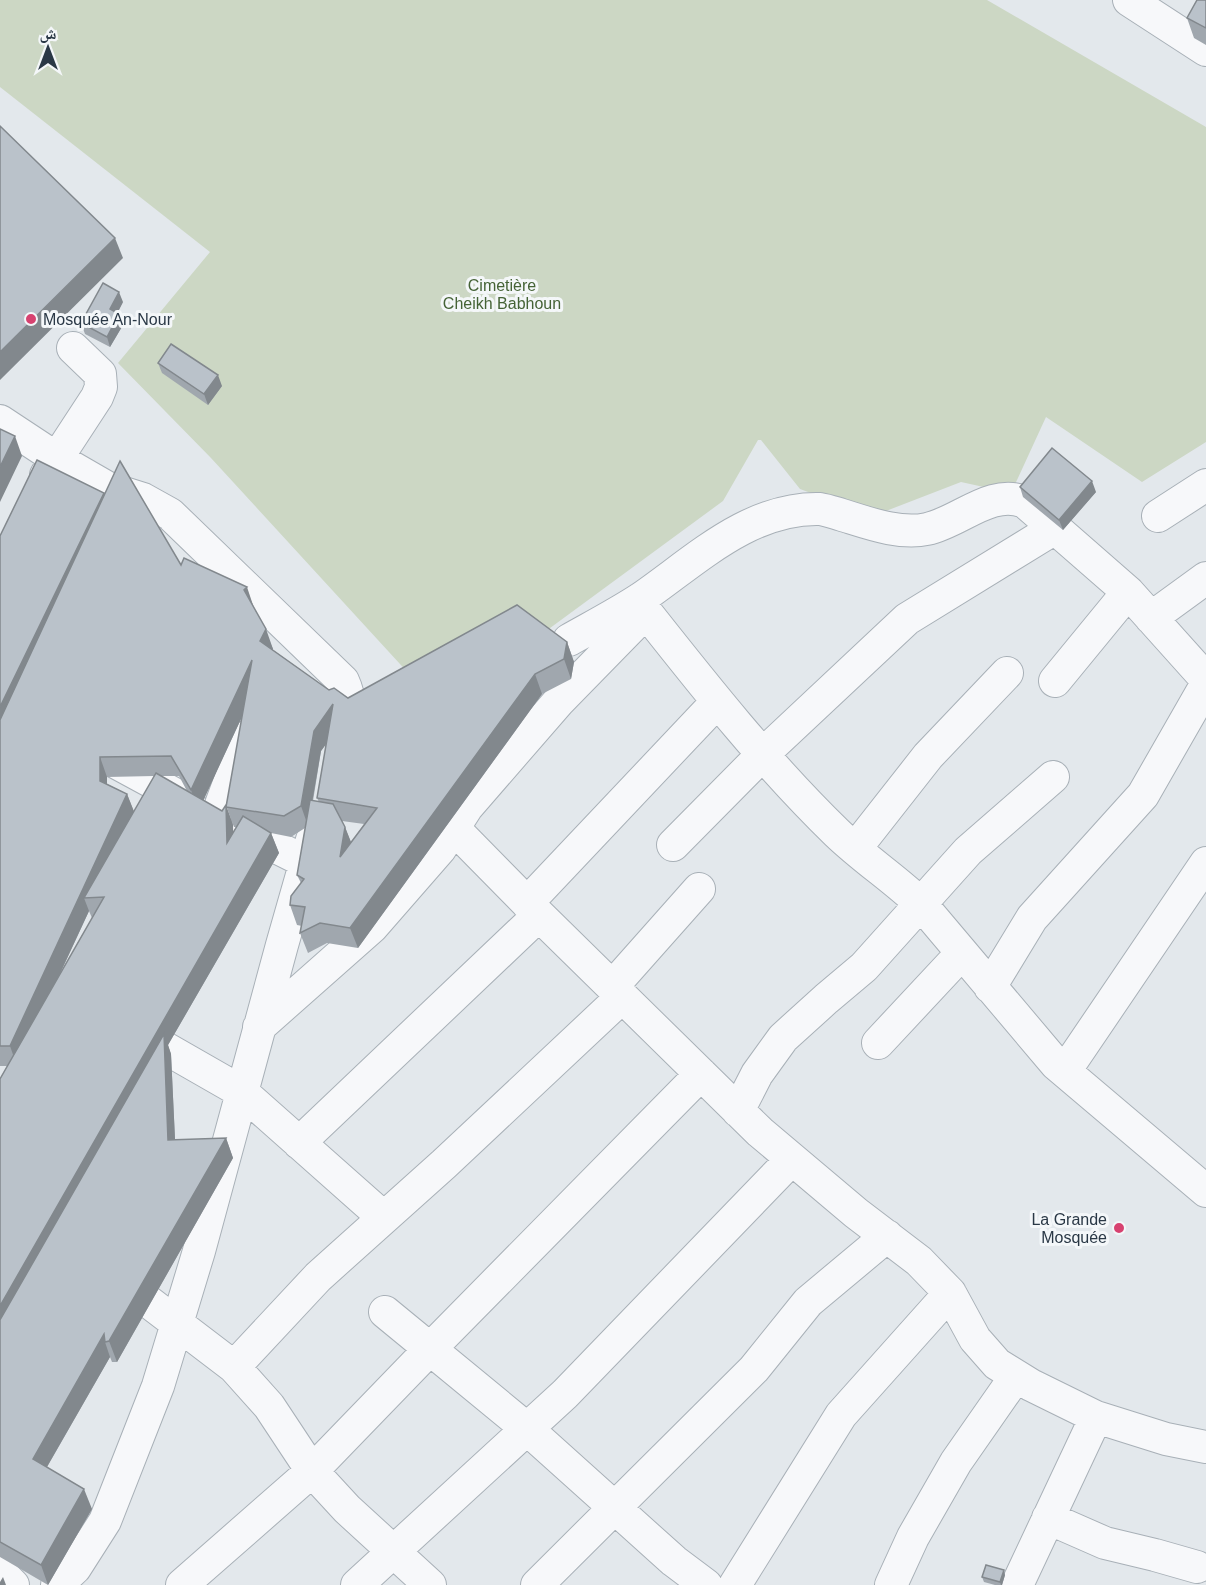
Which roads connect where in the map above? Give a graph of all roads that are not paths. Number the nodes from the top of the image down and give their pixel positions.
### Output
1 (1129, 0) edge
2 (1206, 50) edge
3 (73, 348) dead end
4 (0, 420) edge
5 (56, 458) junction
6 (1206, 485) edge
7 (33, 498) edge
8 (1158, 516) dead end
9 (1055, 528) junction
10 (1206, 578) edge
11 (1128, 592) junction
12 (642, 606) junction
13 (1151, 618) junction
14 (286, 627) junction
15 (569, 640) edge
16 (274, 660) edge
17 (1007, 673) dead end
18 (1206, 679) edge
19 (1055, 681) dead end
20 (1206, 685) edge
21 (717, 702) junction
22 (258, 705) edge
23 (347, 722) junction
24 (81, 744) edge
25 (371, 746) edge
26 (763, 754) junction
27 (334, 765) edge
28 (396, 771) edge
29 (1053, 777) dead end
30 (155, 783) junction
31 (322, 808) edge
32 (142, 815) edge
33 (216, 818) junction
34 (454, 827) junction
35 (673, 845) dead end
36 (855, 849) junction
37 (306, 862) junction
38 (1206, 863) edge
39 (196, 871) edge
40 (699, 889) dead end
41 (921, 904) junction
42 (533, 909) junction
43 (962, 953) junction
44 (990, 987) junction
45 (617, 992) junction
46 (148, 999) edge
47 (106, 1013) edge
48 (259, 1027) junction
49 (136, 1031) junction
50 (878, 1042) dead end
51 (1065, 1071) junction
52 (701, 1074) junction
53 (242, 1092) junction
54 (738, 1111) junction
55 (299, 1143) junction
56 (792, 1159) junction
57 (1206, 1191) edge
58 (383, 1217) junction
59 (887, 1236) junction
60 (92, 1258) edge
61 (950, 1293) junction
62 (385, 1312) dead end
63 (176, 1324) junction
64 (430, 1349) junction
65 (234, 1367) junction
66 (1016, 1376) junction
67 (1096, 1417) junction
68 (526, 1428) junction
69 (1206, 1447) edge
70 (312, 1471) junction
71 (614, 1506) junction
72 (1048, 1518) junction
73 (393, 1550) junction
74 (1197, 1565) edge
75 (0, 1572) edge
76 (13, 1585) edge
77 (57, 1585) edge
78 (182, 1585) edge
79 (357, 1585) edge
80 (430, 1585) edge
81 (537, 1585) edge
82 (706, 1585) edge
83 (735, 1585) edge
84 (891, 1585) edge
85 (1017, 1585) edge

1 - 2 street
3 - 5 street
4 - 5 street
5 - 7 street
5 - 14 street
6 - 8 street
9 - 11 street
9 - 12 street
9 - 26 street
10 - 13 street
11 - 13 street
11 - 19 street
12 - 15 street
12 - 21 street
12 - 34 street
13 - 18 street
14 - 16 street
14 - 23 street
17 - 36 street
20 - 44 street
21 - 26 street
21 - 42 street
22 - 33 street
23 - 25 street
23 - 27 street
24 - 30 street
26 - 35 street
26 - 36 street
28 - 34 street
29 - 41 street
30 - 32 street
30 - 33 street
31 - 37 street
33 - 37 street
33 - 39 street
34 - 42 street
34 - 48 street
36 - 41 street
37 - 48 street
38 - 51 street
40 - 45 street
41 - 43 street
41 - 54 street
42 - 45 street
42 - 55 street
43 - 44 street
43 - 50 street
44 - 51 street
45 - 52 street
45 - 58 street
46 - 49 street
47 - 49 street
48 - 53 street
49 - 53 street
51 - 57 street
52 - 54 street
52 - 64 street
53 - 55 street
53 - 63 street
54 - 56 street
55 - 58 street
56 - 59 street
56 - 68 street
58 - 65 street
59 - 61 street
59 - 71 street
60 - 63 street
61 - 66 street
61 - 83 street
62 - 64 street
63 - 65 street
63 - 77 street
64 - 68 street
64 - 70 street
65 - 70 street
66 - 67 street
66 - 84 street
67 - 69 street
67 - 72 street
68 - 71 street
68 - 73 street
70 - 73 street
70 - 78 street
71 - 81 street
71 - 82 street
72 - 74 street
72 - 85 street
73 - 79 street
73 - 80 street
75 - 76 street

